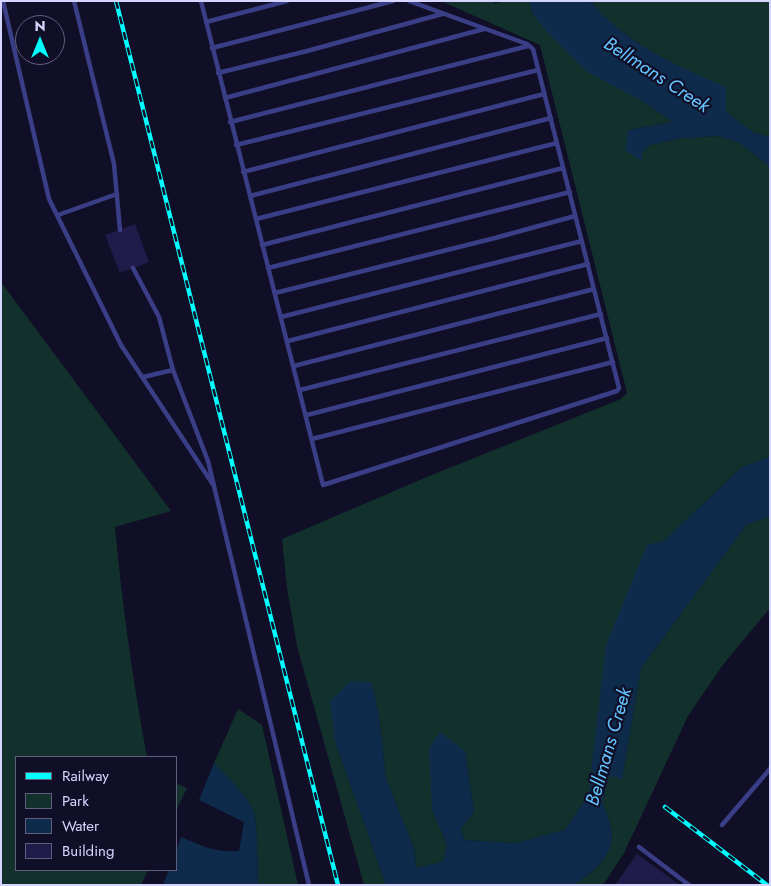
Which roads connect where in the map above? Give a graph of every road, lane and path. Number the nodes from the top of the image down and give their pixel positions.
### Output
1 (3, 1) edge
2 (74, 1) edge
3 (201, 1) edge
4 (288, 1) edge
5 (393, 1) edge
6 (409, 1) edge
7 (442, 14) junction
8 (206, 22) junction
9 (485, 29) junction
10 (528, 46) junction
11 (212, 48) junction
12 (538, 70) junction
13 (218, 73) junction
14 (544, 94) junction
15 (224, 98) junction
16 (551, 118) junction
17 (230, 122) junction
18 (557, 143) junction
19 (236, 145) junction
20 (563, 168) junction
21 (243, 172) junction
22 (570, 192) junction
23 (117, 194) junction
24 (250, 196) junction
25 (58, 215) junction
26 (576, 216) junction
27 (256, 219) junction
28 (120, 230) dead end
29 (582, 241) junction
30 (262, 245) junction
31 (588, 264) junction
32 (133, 268) dead end
33 (268, 268) junction
34 (594, 290) junction
35 (275, 292) junction
36 (601, 314) junction
37 (281, 317) junction
38 (607, 338) junction
39 (288, 341) junction
40 (613, 362) junction
41 (294, 366) junction
42 (173, 370) junction
43 (143, 377) junction
44 (300, 390) junction
45 (307, 415) junction
46 (312, 439) junction
47 (214, 486) junction
48 (770, 769) edge
49 (722, 825) dead end
50 (638, 847) dead end
51 (309, 885) edge
52 (689, 885) edge

1 - 25 lane
2 - 23 lane
3 - 8 lane
4 - 8 lane
5 - 11 lane
6 - 7 lane
7 - 9 lane
7 - 13 lane
8 - 11 lane
9 - 10 lane
9 - 15 lane
10 - 12 lane
10 - 17 lane
11 - 13 lane
12 - 14 lane
12 - 19 lane
13 - 15 lane
14 - 16 lane
14 - 21 lane
15 - 17 lane
16 - 18 lane
16 - 24 lane
17 - 19 lane
18 - 20 lane
18 - 27 lane
19 - 21 lane
20 - 22 lane
20 - 30 lane
21 - 24 lane
22 - 26 lane
22 - 33 lane
23 - 25 lane
23 - 28 lane
24 - 27 lane
25 - 43 lane
26 - 29 lane
26 - 35 lane
27 - 30 lane
29 - 31 lane
29 - 37 lane
30 - 33 lane
31 - 34 lane
31 - 39 lane
32 - 42 lane
33 - 35 lane
34 - 36 lane
34 - 41 lane
35 - 37 lane
36 - 38 lane
36 - 44 lane
37 - 39 lane
38 - 40 lane
38 - 45 lane
39 - 41 lane
40 - 46 lane
40 - 46 lane
41 - 44 lane
42 - 43 lane
42 - 47 lane
43 - 47 lane
44 - 45 lane
45 - 46 lane
47 - 51 lane
48 - 49 lane
50 - 52 lane

